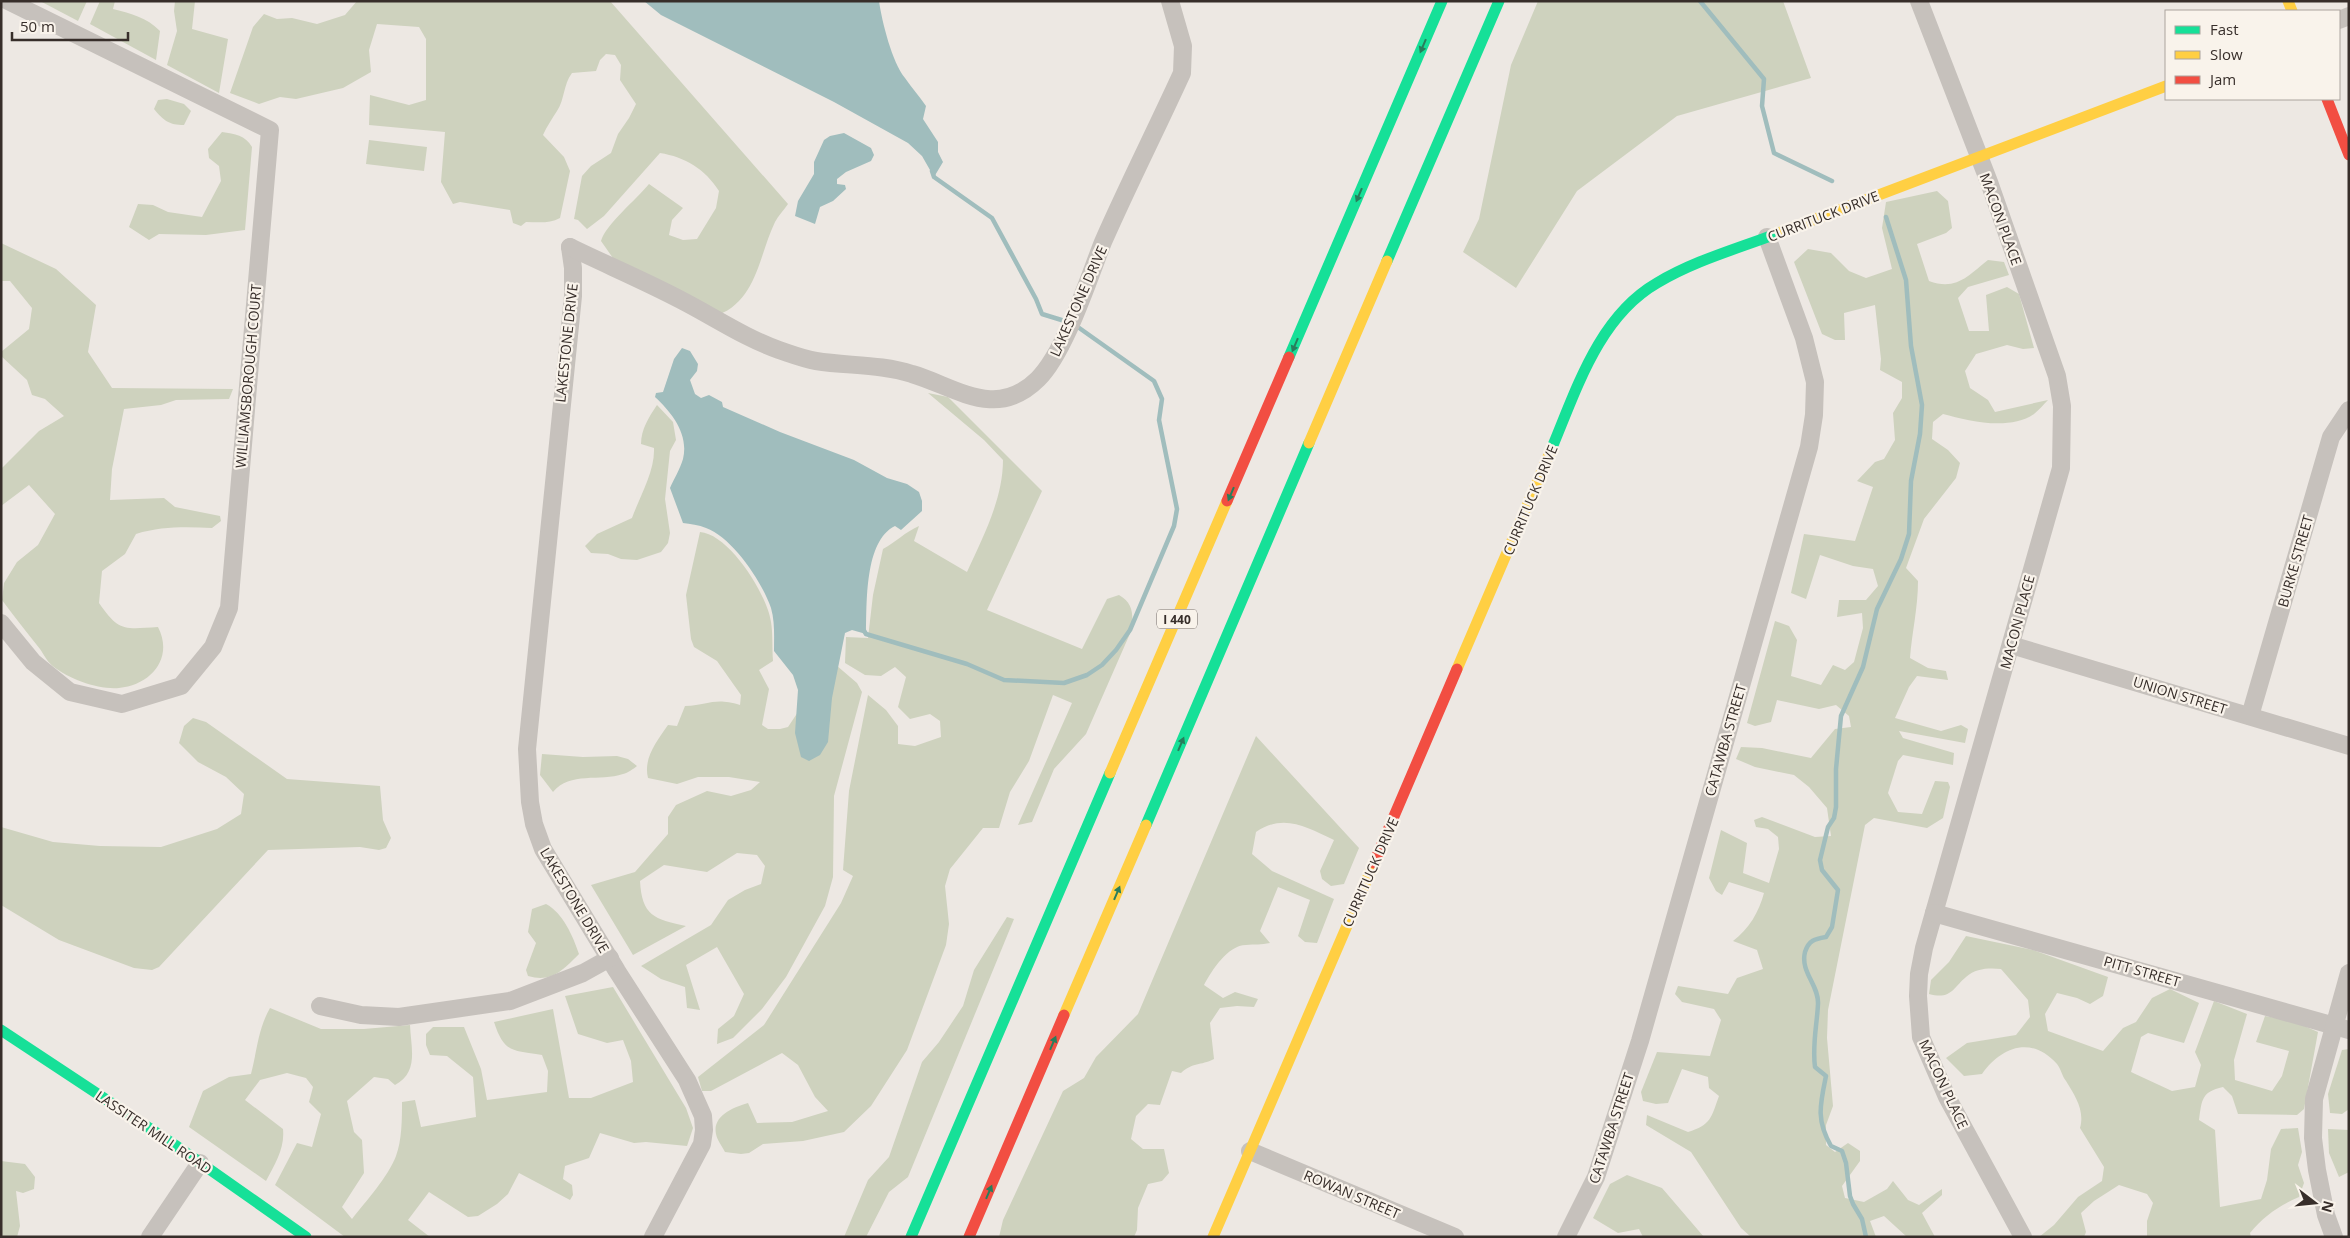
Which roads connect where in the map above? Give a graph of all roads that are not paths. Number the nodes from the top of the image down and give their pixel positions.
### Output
1 (8, 1) edge
2 (1170, 1) edge
3 (1442, 1) edge
4 (1500, 1) edge
5 (1918, 1) edge
6 (2165, 86) edge
7 (2327, 100) edge
8 (2349, 154) edge
9 (1979, 156) junction
10 (1767, 237) junction
11 (2349, 410) edge
12 (1, 623) edge
13 (2011, 645) junction
14 (2250, 716) junction
15 (2349, 746) edge
16 (1934, 913) junction
17 (610, 958) junction
18 (2349, 973) edge
19 (320, 1006) dead end
20 (2341, 1028) edge
21 (1, 1030) edge
22 (1250, 1151) junction
23 (200, 1163) junction
24 (150, 1237) edge
25 (306, 1237) edge
26 (654, 1237) edge
27 (912, 1237) edge
28 (969, 1237) edge
29 (1213, 1237) edge
30 (1455, 1237) edge
31 (1566, 1237) edge
32 (2023, 1237) edge
33 (2334, 1237) edge

1 - 12 street, WILLIAMSBOROUGH COURT
2 - 17 street, LAKESTONE DRIVE
3 -> 27 main road, I 440
28 -> 4 main road
5 - 9 street, MACON PLACE
6 - 9 main road, CURRITUCK DRIVE
7 - 8 main road
9 - 10 main road, CURRITUCK DRIVE
9 - 13 street, MACON PLACE
10 - 22 main road, CURRITUCK DRIVE
10 - 31 street, CATAWBA STREET
11 - 14 street, BURKE STREET
13 - 14 street, UNION STREET
13 - 16 street, MACON PLACE
14 - 15 street, UNION STREET
16 - 20 street, PITT STREET
16 - 32 street, MACON PLACE
17 - 19 street
17 - 26 street, LAKESTONE DRIVE
18 - 20 street
20 - 33 street
21 - 23 main road, LASSITER MILL ROAD
22 - 29 main road, CURRITUCK DRIVE
22 - 30 street, ROWAN STREET
23 - 24 street
23 - 25 main road, LASSITER MILL ROAD

